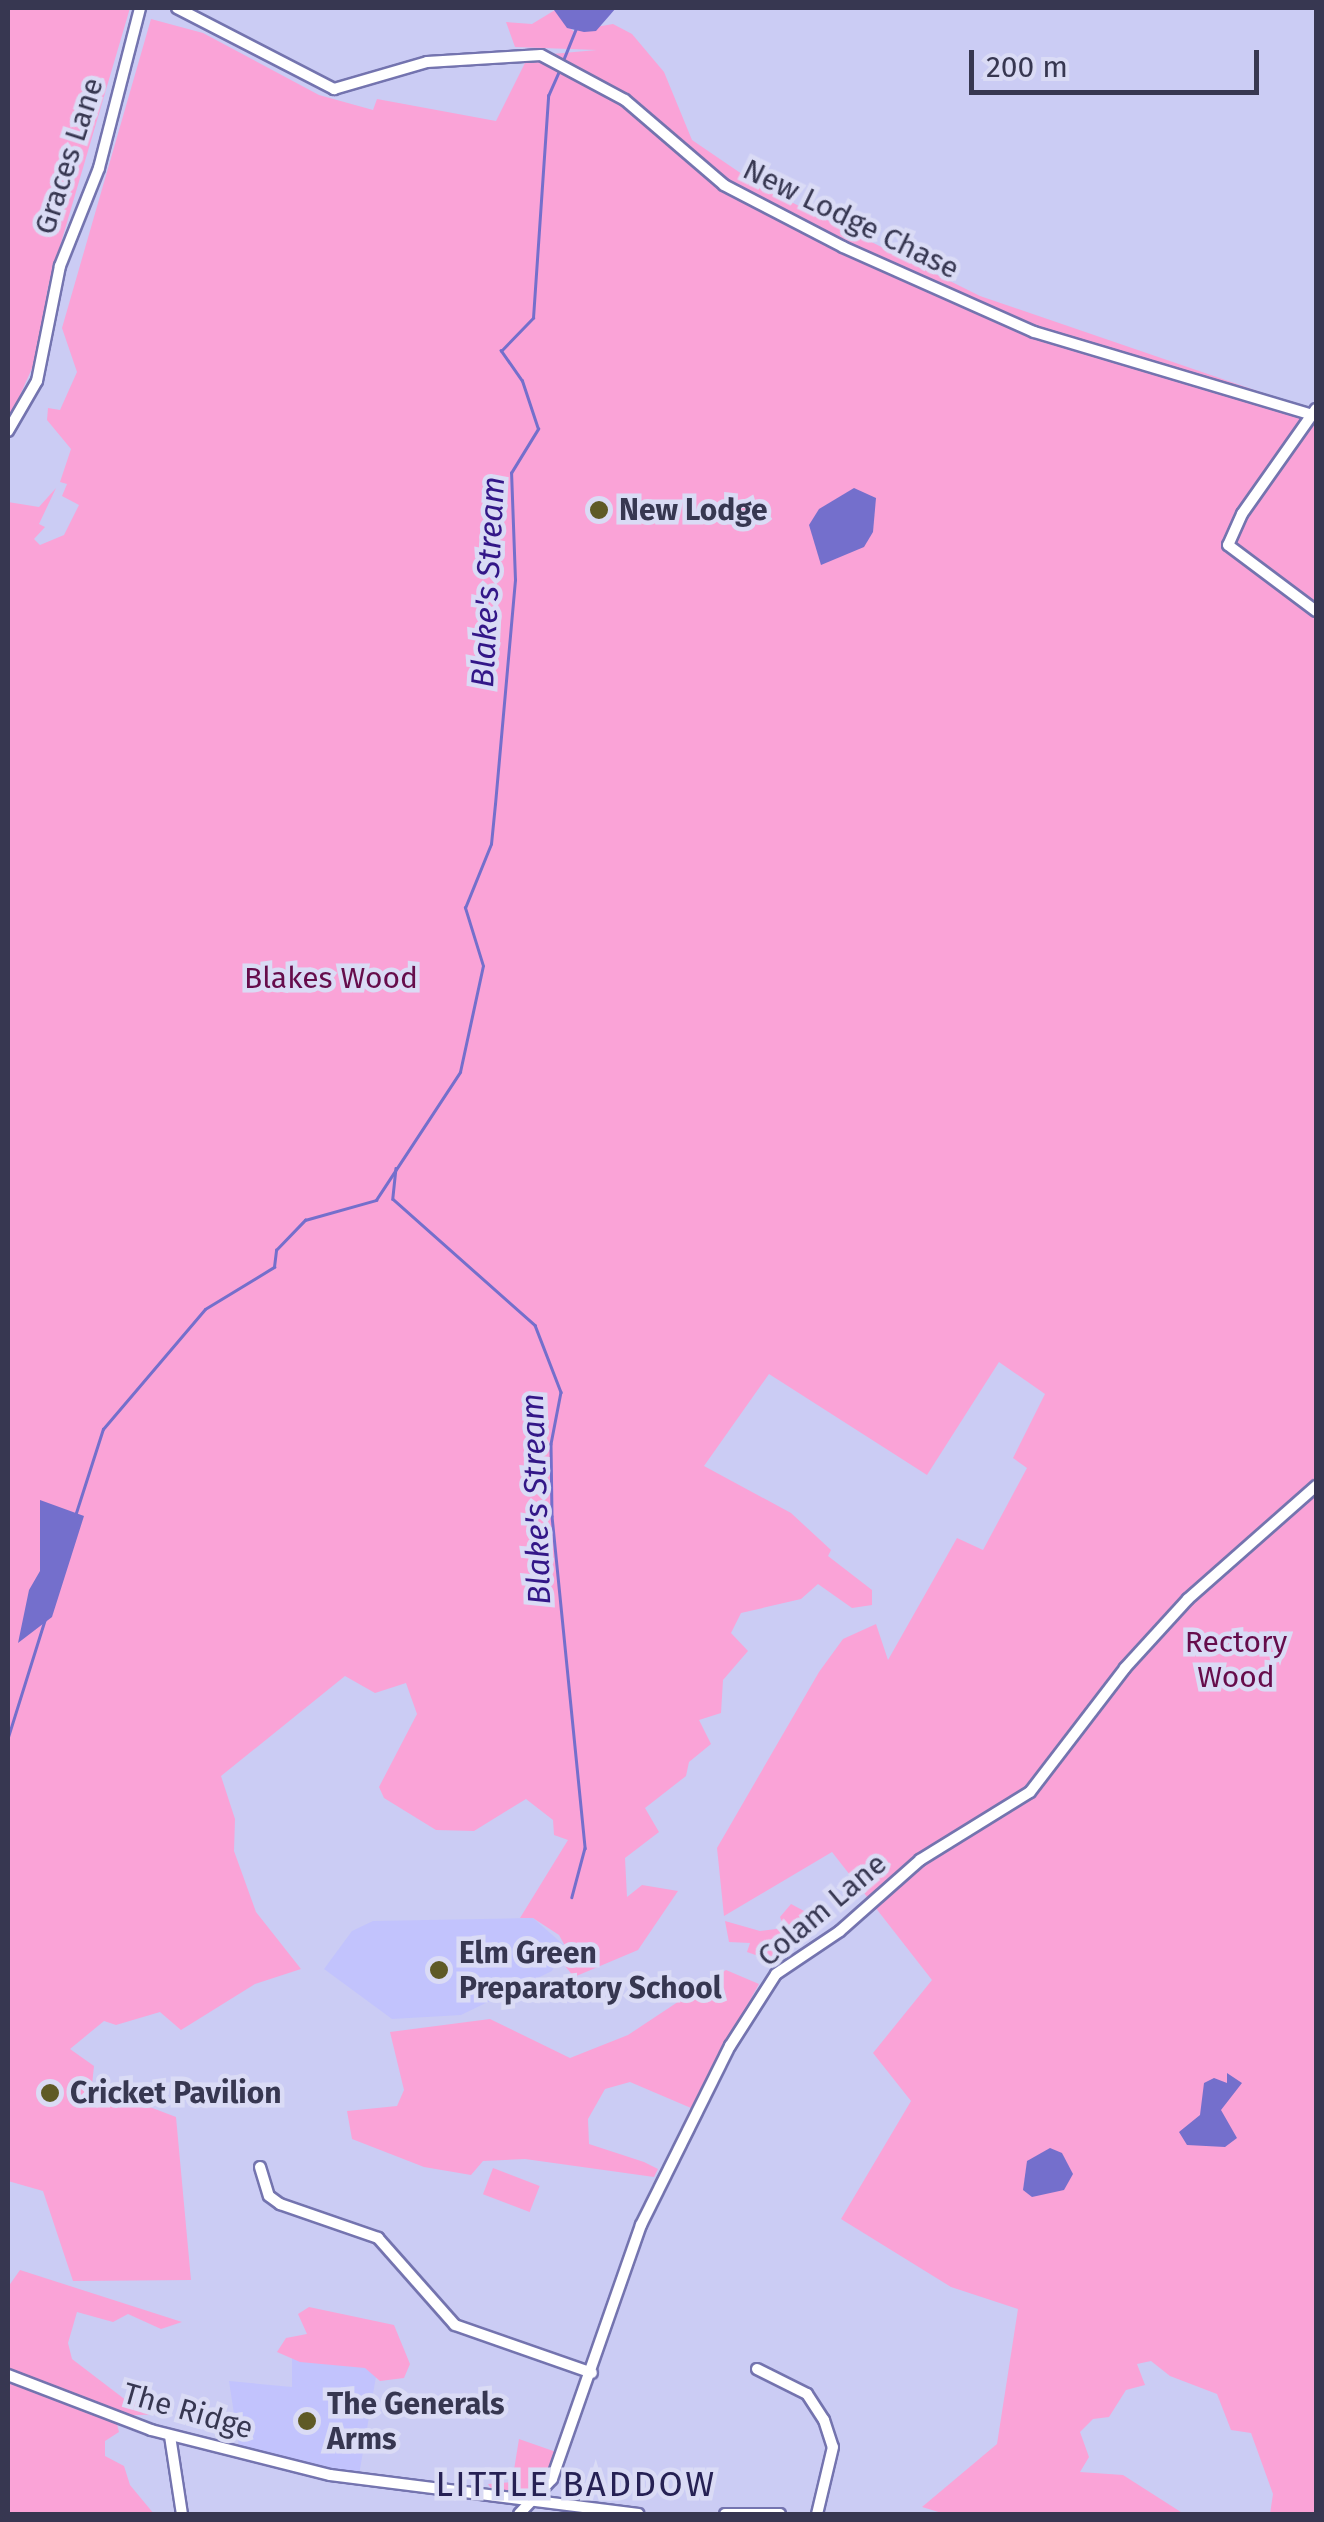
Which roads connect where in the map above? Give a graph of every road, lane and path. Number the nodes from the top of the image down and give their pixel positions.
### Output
1 (140, 8) edge
2 (177, 8) edge
3 (1315, 412) edge
4 (8, 431) edge
5 (1316, 611) edge
6 (1316, 1486) edge
7 (260, 2168) dead end
8 (757, 2369) dead end
9 (592, 2373) junction
10 (8, 2376) edge
11 (170, 2436) junction
12 (515, 2498) junction
13 (537, 2501) junction
14 (182, 2514) edge
15 (518, 2514) edge
16 (639, 2514) edge
17 (724, 2514) edge
18 (780, 2514) edge
19 (818, 2514) edge

1 - 4 street, Graces Lane
2 - 3 street, New Lodge Chase
3 - 5 street
6 - 9 street, Colam Lane
7 - 9 street
8 - 19 street
9 - 13 street, Colam Lane
10 - 11 street, The Ridge
11 - 12 street, The Ridge
11 - 14 street
12 - 13 street, The Ridge
12 - 15 street
13 - 15 street
13 - 16 street, The Ridge
17 - 18 street

